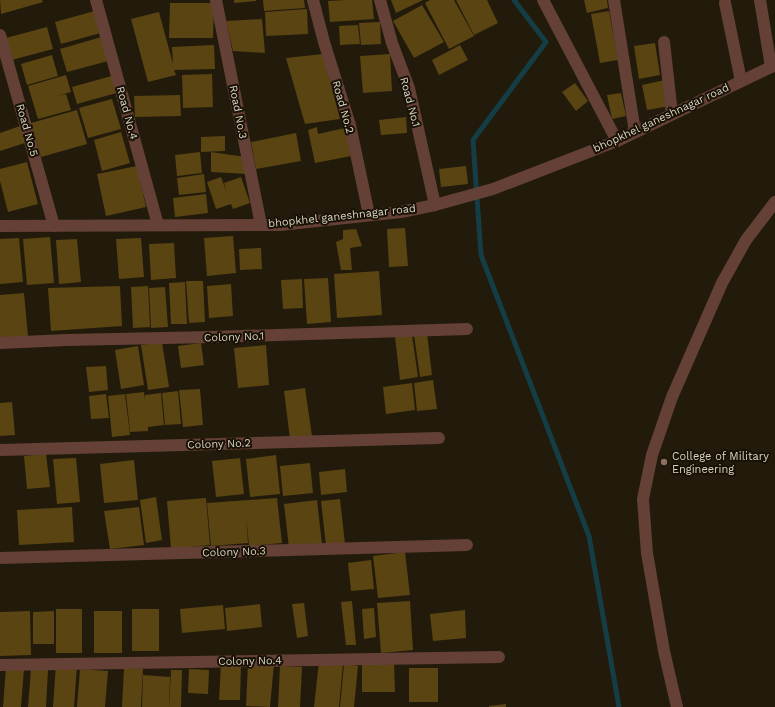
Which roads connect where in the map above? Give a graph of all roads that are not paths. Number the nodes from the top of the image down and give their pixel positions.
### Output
1 (96, 0) edge
2 (216, 0) edge
3 (313, 0) edge
4 (380, 0) edge
5 (543, 0) edge
6 (614, 0) edge
7 (760, 0) edge
8 (725, 3) dead end
9 (0, 35) edge
10 (664, 42) dead end
11 (773, 66) edge
12 (741, 81) junction
13 (672, 114) junction
14 (635, 132) junction
15 (617, 141) junction
16 (775, 202) edge
17 (435, 205) junction
18 (369, 215) junction
19 (158, 225) junction
20 (261, 225) junction
21 (0, 226) edge
22 (54, 226) junction
23 (467, 329) dead end
24 (0, 343) edge
25 (439, 438) dead end
26 (0, 450) edge
27 (467, 545) dead end
28 (0, 558) edge
29 (499, 656) dead end
30 (0, 664) edge
31 (677, 707) edge

1 - 19 street, Road No.4
2 - 20 street, Road No.3
3 - 18 street, Road No.2
4 - 17 street, Road No.1
5 - 15 street
6 - 14 street
7 - 11 street
8 - 12 street
9 - 22 street, Road No.5
10 - 13 street
11 - 12 street, bhopkhel ganeshnagar road
12 - 13 street, bhopkhel ganeshnagar road
13 - 14 street, bhopkhel ganeshnagar road
14 - 15 street, bhopkhel ganeshnagar road
15 - 17 street, bhopkhel ganeshnagar road
16 - 31 street
17 - 18 street, bhopkhel ganeshnagar road
18 - 20 street, bhopkhel ganeshnagar road
19 - 20 street, bhopkhel ganeshnagar road
19 - 22 street, bhopkhel ganeshnagar road
21 - 22 street, bhopkhel ganeshnagar road
23 - 24 street, Colony No.1
25 - 26 street, Colony No.2
27 - 28 street, Colony No.3
29 - 30 street, Colony No.4

